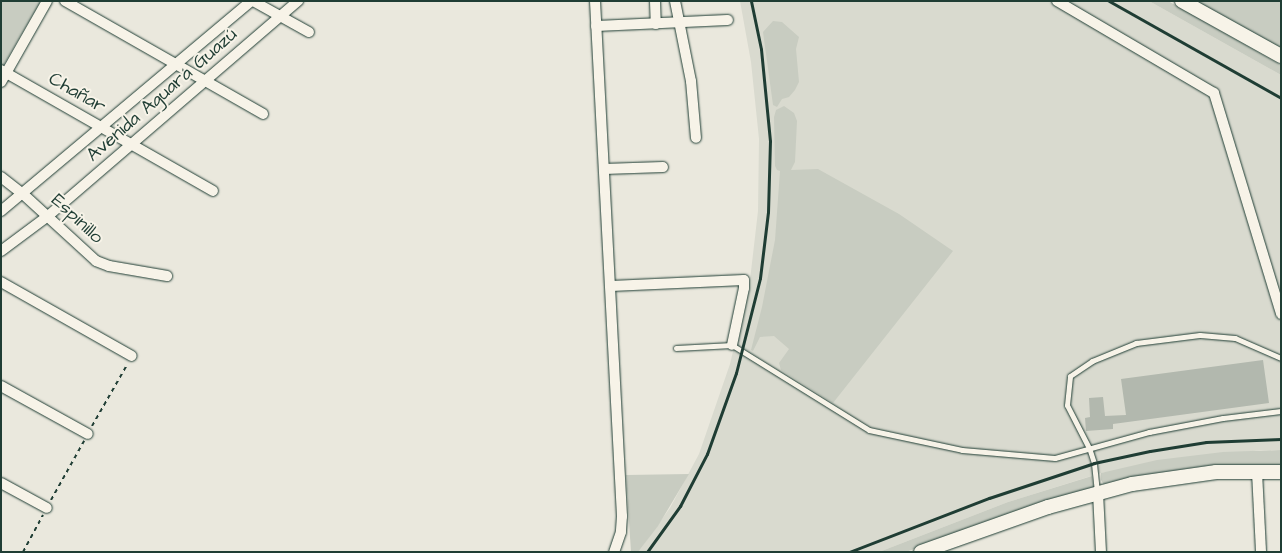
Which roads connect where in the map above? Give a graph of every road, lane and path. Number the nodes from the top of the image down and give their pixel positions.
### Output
1 (47, 1) edge
2 (65, 1) edge
3 (252, 1) edge
4 (298, 1) edge
5 (595, 1) edge
6 (655, 1) edge
7 (675, 1) edge
8 (1057, 1) edge
9 (1182, 1) edge
10 (280, 17) junction
11 (728, 20) dead end
12 (680, 22) junction
13 (656, 24) junction
14 (596, 26) junction
15 (309, 32) dead end
16 (1281, 56) edge
17 (176, 64) junction
18 (4, 71) edge
19 (204, 81) junction
20 (1, 82) edge
21 (263, 114) dead end
22 (101, 127) junction
23 (696, 138) dead end
24 (132, 145) junction
25 (663, 167) dead end
26 (604, 169) junction
27 (1, 177) edge
28 (212, 191) dead end
29 (23, 194) junction
30 (1, 211) edge
31 (48, 216) junction
32 (1, 251) edge
33 (167, 276) dead end
34 (1, 282) edge
35 (611, 286) junction
36 (1281, 314) edge
37 (732, 345) junction
38 (676, 348) dead end
39 (132, 356) joint
40 (1281, 358) edge
41 (1, 386) edge
42 (1281, 411) edge
43 (88, 434) junction
44 (1089, 448) junction
45 (1257, 472) junction
46 (1281, 472) edge
47 (1, 483) edge
48 (1098, 493) junction
49 (47, 508) junction
50 (950, 546) edge
51 (23, 552) edge
52 (614, 552) edge
53 (921, 552) edge
54 (1101, 552) edge
55 (1261, 552) edge

1 - 18 street
2 - 17 street
3 - 10 street
3 - 17 street, Avenida Aguará Guazú
4 - 10 street, Avenida Aguará Guazú
5 - 14 street
6 - 13 street
7 - 12 street
8 - 36 street
9 - 16 main road
10 - 15 street
10 - 19 street, Avenida Aguará Guazú
11 - 12 street
12 - 13 street
12 - 23 street
13 - 14 street
14 - 26 street
17 - 19 street
17 - 22 street, Avenida Aguará Guazú
18 - 20 street
18 - 22 street, Chañar
19 - 21 street
19 - 24 street, Avenida Aguará Guazú
22 - 24 street, Chañar
22 - 29 street, Avenida Aguará Guazú
24 - 28 street, Chañar
24 - 31 street, Avenida Aguará Guazú
25 - 26 street
26 - 35 street
27 - 29 street, Espinillo
29 - 30 street, Avenida Aguará Guazú
29 - 31 street, Espinillo
31 - 32 street, Avenida Aguará Guazú
31 - 33 street, Espinillo
34 - 39 street
35 - 37 street
35 - 52 street
37 - 38 lane
37 - 44 lane
39 - 43 path
40 - 44 lane
41 - 43 street
42 - 44 lane
43 - 49 path
44 - 48 lane
45 - 46 main road
45 - 48 main road
45 - 55 street
47 - 49 street
48 - 50 main road
48 - 54 street
49 - 51 path
50 - 53 main road

